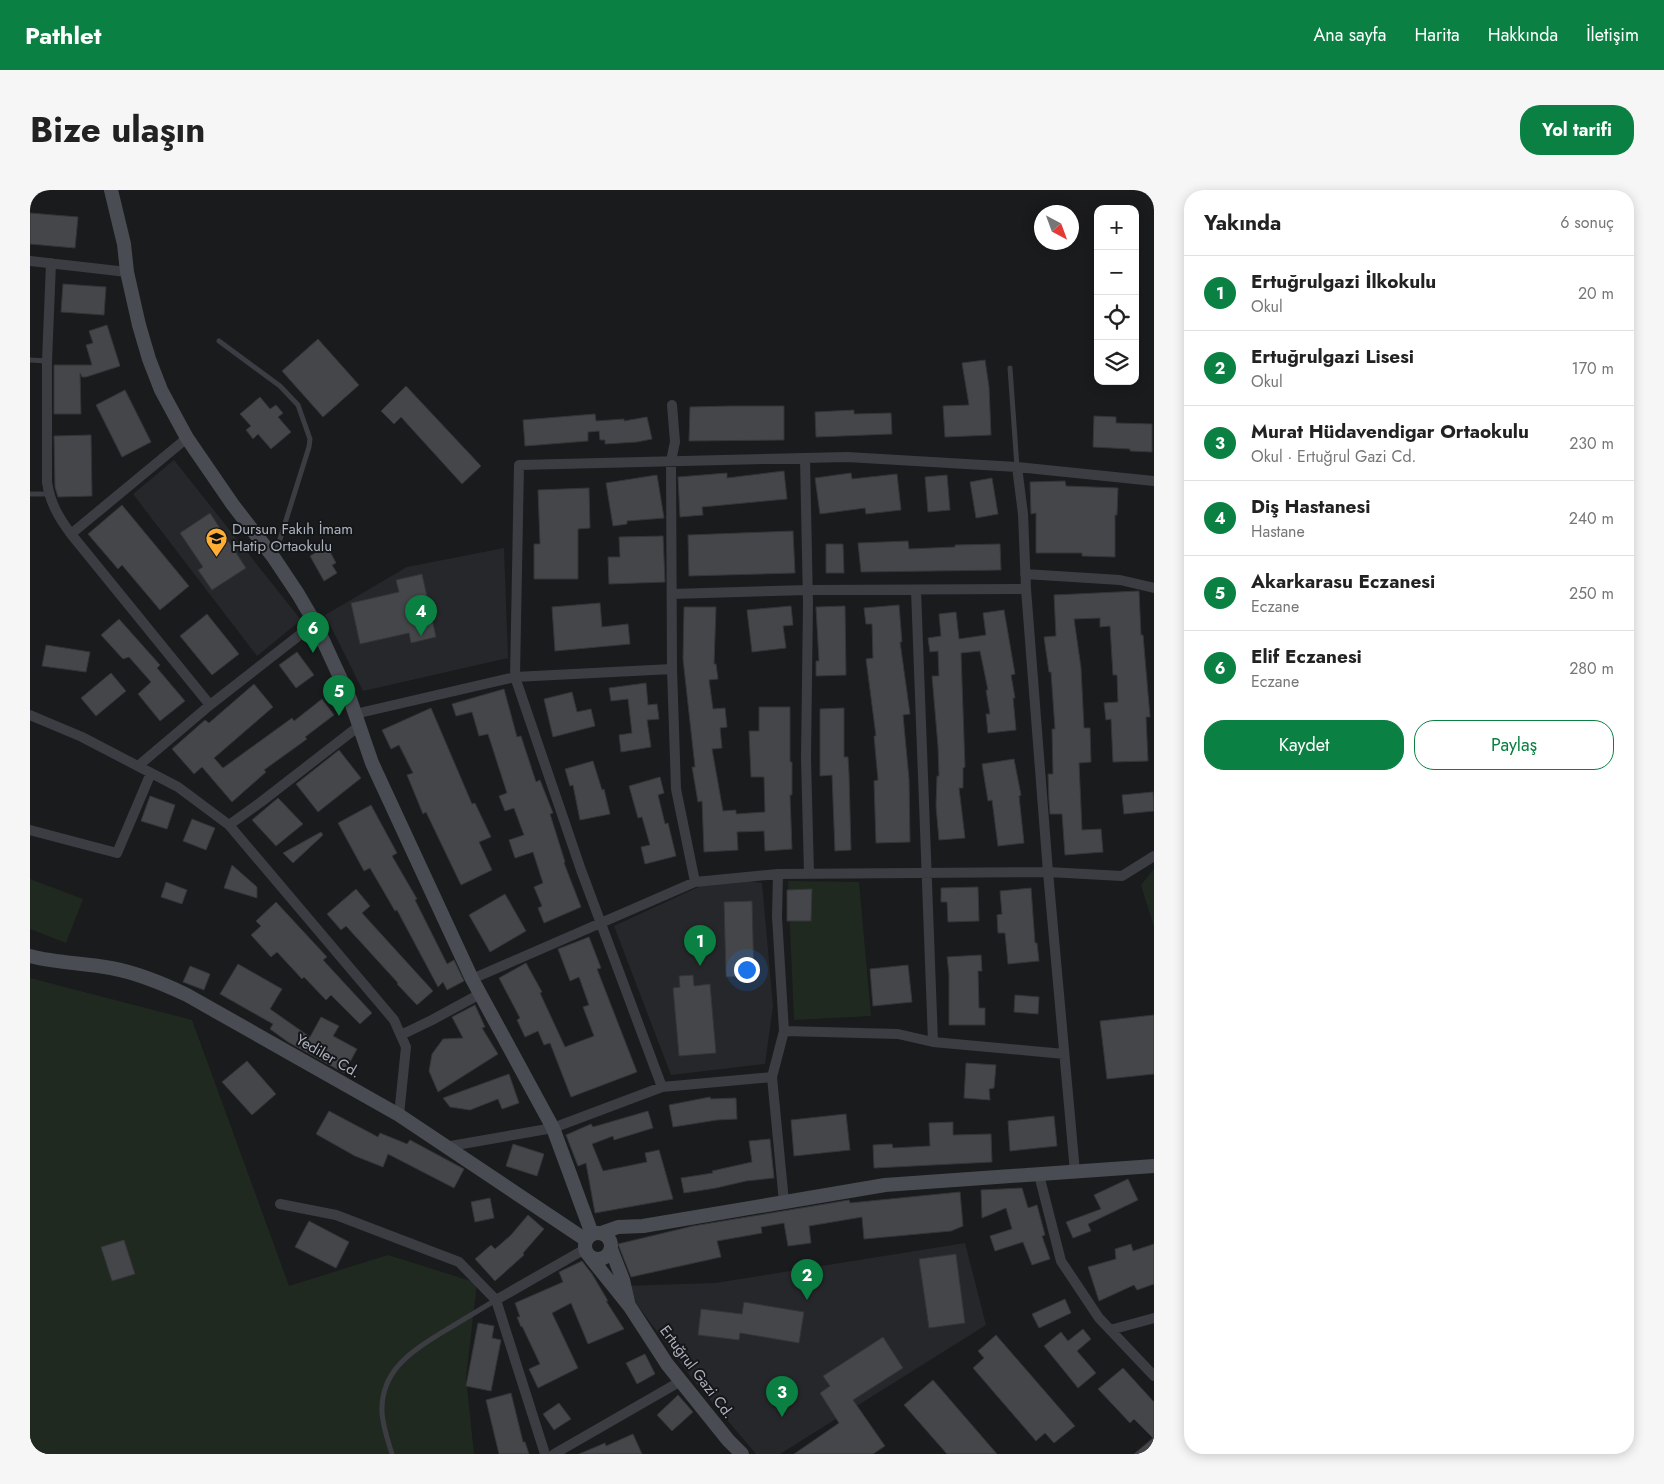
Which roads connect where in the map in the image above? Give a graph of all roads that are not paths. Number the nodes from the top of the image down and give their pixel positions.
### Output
1 (111, 190) edge
2 (30, 261) edge
3 (51, 263) junction
4 (127, 272) junction
5 (219, 341) dead end
6 (30, 360) edge
7 (47, 361) junction
8 (1010, 368) dead end
9 (672, 406) dead end
10 (188, 438) junction
11 (805, 458) junction
12 (671, 461) junction
13 (1017, 466) junction
14 (1154, 481) edge
15 (30, 494) edge
16 (49, 494) junction
17 (71, 534) junction
18 (274, 558) junction
19 (1025, 574) junction
20 (1154, 588) edge
21 (1026, 589) junction
22 (808, 590) junction
23 (916, 590) junction
24 (672, 594) junction
25 (315, 623) junction
26 (672, 669) junction
27 (515, 676) junction
28 (210, 705) junction
29 (30, 715) edge
30 (357, 720) junction
31 (138, 766) junction
32 (151, 773) junction
33 (229, 825) junction
34 (30, 830) edge
35 (1154, 856) edge
36 (1048, 872) junction
37 (925, 873) junction
38 (778, 874) junction
39 (809, 874) junction
40 (695, 882) junction
41 (600, 922) junction
42 (30, 956) edge
43 (472, 979) junction
44 (480, 994) junction
45 (784, 1031) junction
46 (401, 1035) junction
47 (932, 1042) junction
48 (1064, 1054) junction
49 (772, 1077) junction
50 (662, 1087) junction
51 (399, 1115) junction
52 (553, 1128) junction
53 (445, 1147) junction
54 (1154, 1166) edge
55 (1075, 1172) junction
56 (1039, 1175) junction
57 (784, 1202) junction
58 (280, 1204) dead end
59 (643, 1226) junction
60 (591, 1243) junction
61 (611, 1247) junction
62 (496, 1300) junction
63 (630, 1307) junction
64 (1154, 1318) edge
65 (1110, 1330) junction
66 (1154, 1376) edge
67 (681, 1381) junction
68 (392, 1454) edge
69 (545, 1454) edge
70 (554, 1454) edge
71 (742, 1454) edge

1 - 4 street
2 - 3 street
3 - 4 street
3 - 7 street
4 - 10 street
5 - 18 lane
6 - 7 lane
7 - 16 street
8 - 13 lane
9 - 12 street
10 - 17 street
10 - 18 street
11 - 12 street
11 - 13 street
11 - 22 street
12 - 24 street
12 - 27 street
13 - 14 street
13 - 19 street
15 - 16 lane
16 - 17 street
17 - 28 street
18 - 25 street
19 - 20 street
19 - 21 street
21 - 23 street
21 - 36 street
22 - 23 street
22 - 24 street
22 - 39 street
23 - 37 street
24 - 26 street
25 - 28 street
25 - 30 street
26 - 27 street
26 - 40 street
27 - 30 street
27 - 41 street
28 - 31 street
29 - 31 street
30 - 33 street
30 - 43 street
31 - 32 street
32 - 33 street
32 - 34 street
33 - 46 street
35 - 36 street
36 - 37 street
36 - 48 street
37 - 39 street
37 - 47 street
38 - 39 street
38 - 40 street
38 - 45 street
40 - 41 street
41 - 43 street
41 - 50 street
42 - 51 street, Yediler Cd.
43 - 44 street
44 - 46 street
44 - 52 street
45 - 47 street
45 - 49 street
46 - 51 street
47 - 48 street
48 - 55 street
49 - 50 street
49 - 57 street
50 - 52 street
51 - 53 street, Yediler Cd.
52 - 53 street
52 - 60 street
53 - 60 street, Yediler Cd.
54 - 55 street
55 - 56 street
56 - 57 street
56 - 65 street
57 - 59 street
58 - 62 street
59 - 60 street
59 - 61 street
60 - 61 street
60 - 61 street
60 - 62 street
60 - 63 street
61 - 63 street
62 - 68 lane
62 - 69 street
63 - 67 street, Ertuğrul Gazi Cd.
64 - 65 street
65 - 66 street
67 - 70 street
67 - 71 street, Ertuğrul Gazi Cd.

